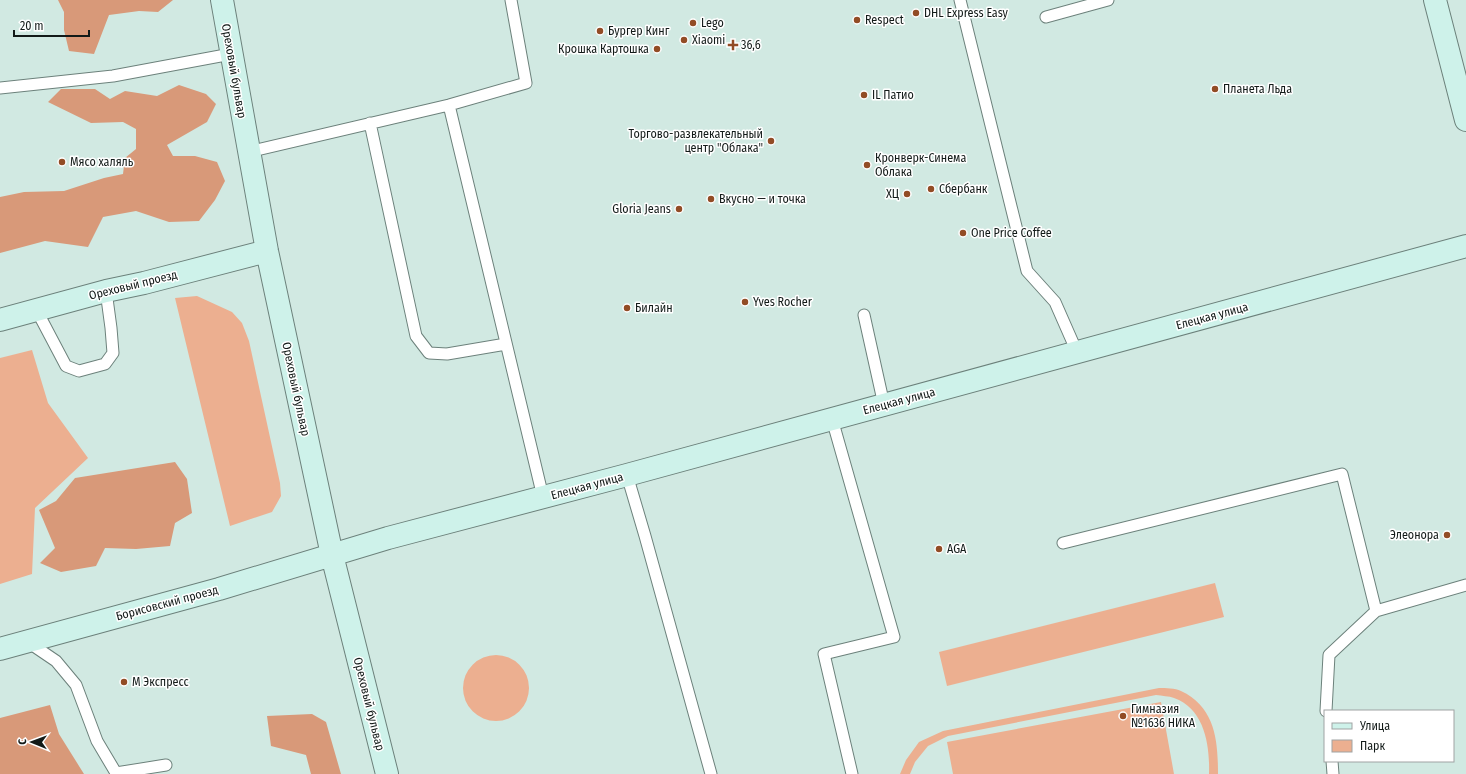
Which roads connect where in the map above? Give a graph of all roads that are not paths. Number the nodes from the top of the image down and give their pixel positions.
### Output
1 (222, 0) edge
2 (511, 0) edge
3 (960, 0) edge
4 (1108, 0) edge
5 (1435, 0) edge
6 (1046, 17) dead end
7 (231, 54) junction
8 (0, 88) edge
9 (449, 105) junction
10 (1466, 120) edge
11 (370, 123) junction
12 (248, 152) junction
13 (1466, 246) edge
14 (266, 251) junction
15 (106, 291) junction
16 (37, 311) junction
17 (864, 316) dead end
18 (0, 320) edge
19 (506, 344) junction
20 (1077, 352) junction
21 (884, 405) junction
22 (832, 419) junction
23 (627, 475) junction
24 (543, 497) junction
25 (1063, 543) dead end
26 (332, 555) junction
27 (1466, 585) edge
28 (1376, 611) junction
29 (27, 641) junction
30 (0, 649) edge
31 (1326, 710) edge
32 (1332, 762) edge
33 (166, 765) dead end
34 (387, 774) edge
35 (711, 774) edge
36 (852, 774) edge
37 (1333, 774) edge

1 - 7 street, Ореховый бульвар
2 - 9 lane
3 - 20 lane
4 - 6 lane
5 - 10 street
7 - 8 lane
7 - 12 street, Ореховый бульвар
9 - 11 lane
9 - 19 lane
11 - 12 lane
11 - 19 lane
12 - 14 street, Ореховый бульвар
13 - 20 street, Елецкая улица
14 - 15 street, Ореховый проезд
14 - 26 street, Ореховый бульвар
15 - 16 street, Ореховый проезд
15 - 16 lane
16 - 18 street, Ореховый проезд
17 - 21 lane
19 - 24 lane
20 - 21 street, Елецкая улица
21 - 22 street, Елецкая улица
22 - 23 street, Елецкая улица
22 - 36 lane
23 - 24 street, Елецкая улица
23 - 35 lane
24 - 26 street, Елецкая улица
25 - 28 lane
26 - 29 street, Борисовский проезд
26 - 34 street, Ореховый бульвар
27 - 28 lane
28 - 31 lane
29 - 30 street, Борисовский проезд
29 - 33 lane
32 - 37 lane

